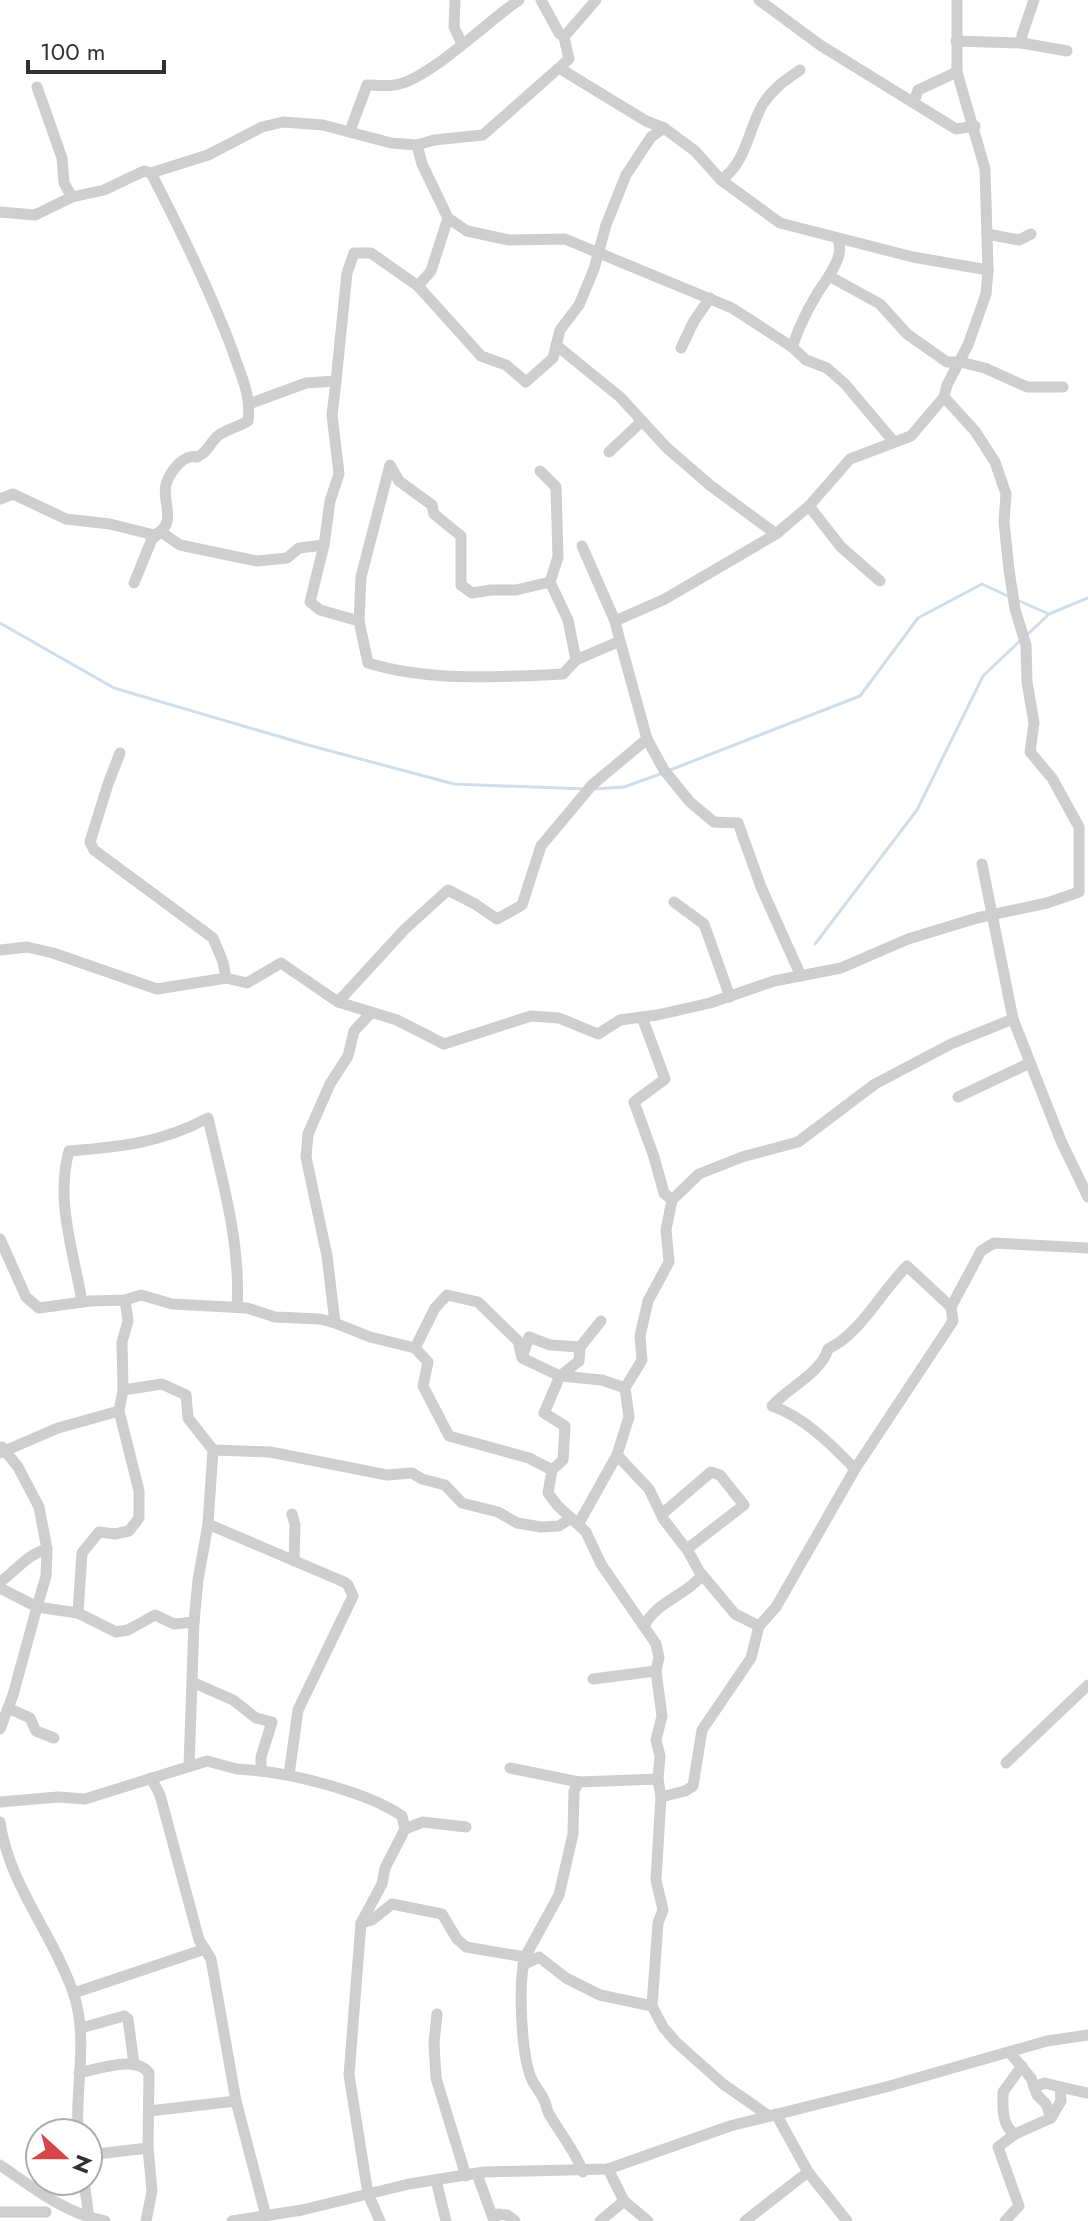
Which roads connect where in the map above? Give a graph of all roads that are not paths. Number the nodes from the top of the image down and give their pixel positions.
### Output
1 (455, 0) edge
2 (519, 0) edge
3 (541, 0) edge
4 (596, 0) edge
5 (759, 0) edge
6 (957, 0) edge
7 (1034, 0) edge
8 (564, 37) junction
9 (956, 41) junction
10 (1022, 43) junction
11 (462, 44) junction
12 (1067, 51) dead end
13 (559, 68) junction
14 (800, 70) dead end
15 (957, 72) junction
16 (37, 87) dead end
17 (914, 102) junction
18 (975, 126) junction
19 (664, 128) junction
20 (350, 131) junction
21 (417, 145) junction
22 (151, 173) junction
23 (721, 180) junction
24 (72, 197) junction
25 (0, 212) edge
26 (448, 218) junction
27 (987, 234) junction
28 (1031, 234) dead end
29 (838, 239) junction
30 (599, 252) junction
31 (988, 270) junction
32 (829, 276) junction
33 (418, 286) junction
34 (710, 298) junction
35 (556, 345) junction
36 (792, 347) junction
37 (681, 348) dead end
38 (960, 362) junction
39 (336, 381) junction
40 (1063, 387) dead end
41 (944, 397) junction
42 (249, 404) junction
43 (641, 422) junction
44 (894, 442) junction
45 (609, 452) dead end
46 (540, 471) dead end
47 (0, 499) edge
48 (809, 506) junction
49 (161, 532) junction
50 (776, 534) junction
51 (324, 545) junction
52 (582, 546) dead end
53 (880, 581) dead end
54 (550, 582) junction
55 (134, 583) dead end
56 (359, 621) junction
57 (615, 621) junction
58 (620, 641) junction
59 (576, 660) junction
60 (647, 739) junction
61 (120, 753) dead end
62 (982, 864) dead end
63 (674, 902) dead end
64 (992, 915) junction
65 (0, 950) edge
66 (801, 976) junction
67 (226, 978) junction
68 (730, 997) junction
69 (338, 1002) junction
70 (371, 1013) junction
71 (642, 1017) junction
72 (1013, 1019) junction
73 (1030, 1063) junction
74 (958, 1097) dead end
75 (1086, 1191) edge
76 (672, 1200) junction
77 (0, 1239) edge
78 (1088, 1248) edge
79 (125, 1300) junction
80 (82, 1302) junction
81 (237, 1307) junction
82 (951, 1307) junction
83 (601, 1321) dead end
84 (335, 1323) junction
85 (580, 1347) junction
86 (415, 1348) junction
87 (522, 1358) junction
88 (560, 1376) junction
89 (625, 1388) junction
90 (123, 1390) junction
91 (119, 1411) junction
92 (1, 1450) edge
93 (213, 1450) junction
94 (617, 1455) junction
95 (855, 1469) junction
96 (552, 1470) junction
97 (292, 1514) dead end
98 (662, 1514) junction
99 (575, 1520) junction
100 (208, 1524) junction
101 (47, 1549) junction
102 (687, 1549) junction
103 (294, 1561) junction
104 (702, 1575) junction
105 (0, 1582) edge
106 (0, 1588) edge
107 (37, 1607) junction
108 (78, 1613) junction
109 (194, 1622) junction
110 (644, 1626) junction
111 (759, 1626) junction
112 (656, 1671) junction
113 (593, 1679) dead end
114 (192, 1682) junction
115 (1087, 1688) edge
116 (8, 1708) junction
117 (0, 1729) edge
118 (54, 1738) dead end
119 (1006, 1763) dead end
120 (189, 1766) junction
121 (510, 1768) dead end
122 (261, 1771) junction
123 (289, 1775) junction
124 (151, 1778) junction
125 (658, 1779) junction
126 (579, 1782) junction
127 (661, 1797) junction
128 (0, 1802) edge
129 (0, 1822) edge
130 (466, 1827) dead end
131 (405, 1829) junction
132 (361, 1923) junction
133 (205, 1949) junction
134 (524, 1961) junction
135 (74, 1993) junction
136 (652, 2006) junction
137 (437, 2014) dead end
138 (81, 2028) junction
139 (1088, 2035) edge
140 (1010, 2053) junction
141 (134, 2064) junction
142 (1022, 2066) junction
143 (79, 2073) junction
144 (1034, 2087) junction
145 (1060, 2087) junction
146 (1088, 2093) edge
147 (236, 2101) junction
148 (149, 2111) junction
149 (773, 2115) junction
150 (77, 2117) edge
151 (1051, 2118) junction
152 (1015, 2134) junction
153 (148, 2148) junction
154 (104, 2153) edge
155 (0, 2165) edge
156 (608, 2169) junction
157 (583, 2172) junction
158 (808, 2172) junction
159 (472, 2175) junction
160 (436, 2180) junction
161 (24, 2182) edge
162 (368, 2194) junction
163 (46, 2197) joint
164 (86, 2197) edge
165 (624, 2201) junction
166 (0, 2212) edge
167 (303, 2215) edge
168 (46, 2216) edge
169 (266, 2216) junction
170 (89, 2218) junction
171 (494, 2219) edge
172 (240, 2220) edge
173 (105, 2221) edge
174 (146, 2221) edge
175 (380, 2221) edge
176 (446, 2221) edge
177 (515, 2221) edge
178 (600, 2221) edge
179 (648, 2221) edge
180 (745, 2221) edge
181 (847, 2221) edge
182 (1005, 2221) edge

1 - 11 street
2 - 11 street
3 - 8 street
4 - 8 street
5 - 17 street
6 - 9 street
7 - 10 street
8 - 13 street
9 - 10 street
9 - 15 street
10 - 12 street
11 - 20 street
13 - 19 street
13 - 21 street
14 - 23 street
15 - 17 street
15 - 18 street
16 - 24 street
17 - 18 street
18 - 27 street
19 - 23 street
19 - 30 street
20 - 21 street
20 - 22 street
21 - 26 street
22 - 24 street
22 - 42 street
23 - 29 street
24 - 25 street
26 - 30 street
26 - 33 street
27 - 28 street
27 - 31 street
29 - 31 street
29 - 32 street
30 - 34 street
30 - 35 street
31 - 38 street
32 - 36 street
32 - 38 street
33 - 35 street
33 - 39 street
34 - 36 street
34 - 37 street
35 - 43 street
36 - 44 street
38 - 40 street
38 - 41 street
39 - 42 street
39 - 51 street
41 - 44 street
41 - 64 street
42 - 49 street
43 - 45 street
43 - 50 street
44 - 48 street
46 - 54 street
47 - 49 street
48 - 50 street
48 - 53 street
49 - 51 street
49 - 55 street
50 - 57 street
51 - 56 street
52 - 57 street
54 - 56 street
54 - 59 street
56 - 59 street
57 - 58 street
58 - 59 street
58 - 60 street
60 - 66 street
60 - 69 street
61 - 67 street
62 - 64 street
63 - 68 street
64 - 66 street
64 - 72 street
65 - 67 street
66 - 68 street
67 - 69 street
68 - 71 street
69 - 70 street
70 - 71 street
70 - 84 street
71 - 76 street
72 - 73 street
72 - 76 street
73 - 74 street
73 - 75 street
76 - 89 street
77 - 80 street
78 - 82 street
79 - 80 street
79 - 81 street
79 - 90 street
80 - 81 street
81 - 84 street
82 - 95 street
82 - 95 street
83 - 85 street
84 - 86 street
85 - 87 street
85 - 88 street
86 - 87 street
86 - 96 street
87 - 88 street
88 - 89 street
88 - 96 street
89 - 94 street
90 - 91 street
90 - 93 street
91 - 92 street
91 - 108 street
92 - 101 street
93 - 99 street
93 - 100 street
94 - 98 street
94 - 99 street
95 - 111 street
96 - 99 street
97 - 103 street
98 - 102 street
98 - 102 street
99 - 110 street
100 - 103 street
100 - 109 street
101 - 105 street
101 - 107 street
102 - 104 street
103 - 123 street
104 - 110 street
104 - 111 street
106 - 107 street
107 - 108 street
107 - 116 street
108 - 109 street
109 - 114 street
110 - 112 street
111 - 127 street
112 - 113 street
112 - 125 street
114 - 120 street
114 - 122 street
115 - 119 street
116 - 117 street
116 - 118 street
120 - 122 street
120 - 124 street
121 - 126 street
122 - 123 street
123 - 131 street
124 - 128 street
124 - 133 street
125 - 126 street
125 - 127 street
126 - 134 street
127 - 136 street
129 - 135 street
130 - 131 street
131 - 132 street
132 - 134 street
132 - 162 street
133 - 135 street
133 - 147 street
134 - 136 street
134 - 157 street
135 - 138 street
136 - 149 street
137 - 159 street
138 - 141 street
138 - 143 street
139 - 140 street
140 - 142 street
140 - 149 street
141 - 143 street
141 - 148 street
142 - 144 street
142 - 152 street
143 - 150 street
144 - 145 street
144 - 151 street
145 - 146 street
145 - 151 street
147 - 148 street
147 - 169 street
148 - 153 street
149 - 156 street
149 - 158 street
151 - 152 street
152 - 182 street
153 - 154 street
153 - 174 street
155 - 161 street
156 - 157 street
156 - 165 street
157 - 159 street
158 - 180 street
158 - 181 street
159 - 160 street
159 - 171 street
160 - 162 street
160 - 176 street
162 - 167 street
162 - 175 street
163 - 168 street
163 - 170 street
164 - 170 street
165 - 178 street
165 - 179 street
166 - 168 street
167 - 169 street
169 - 172 street
170 - 173 street
171 - 177 street

